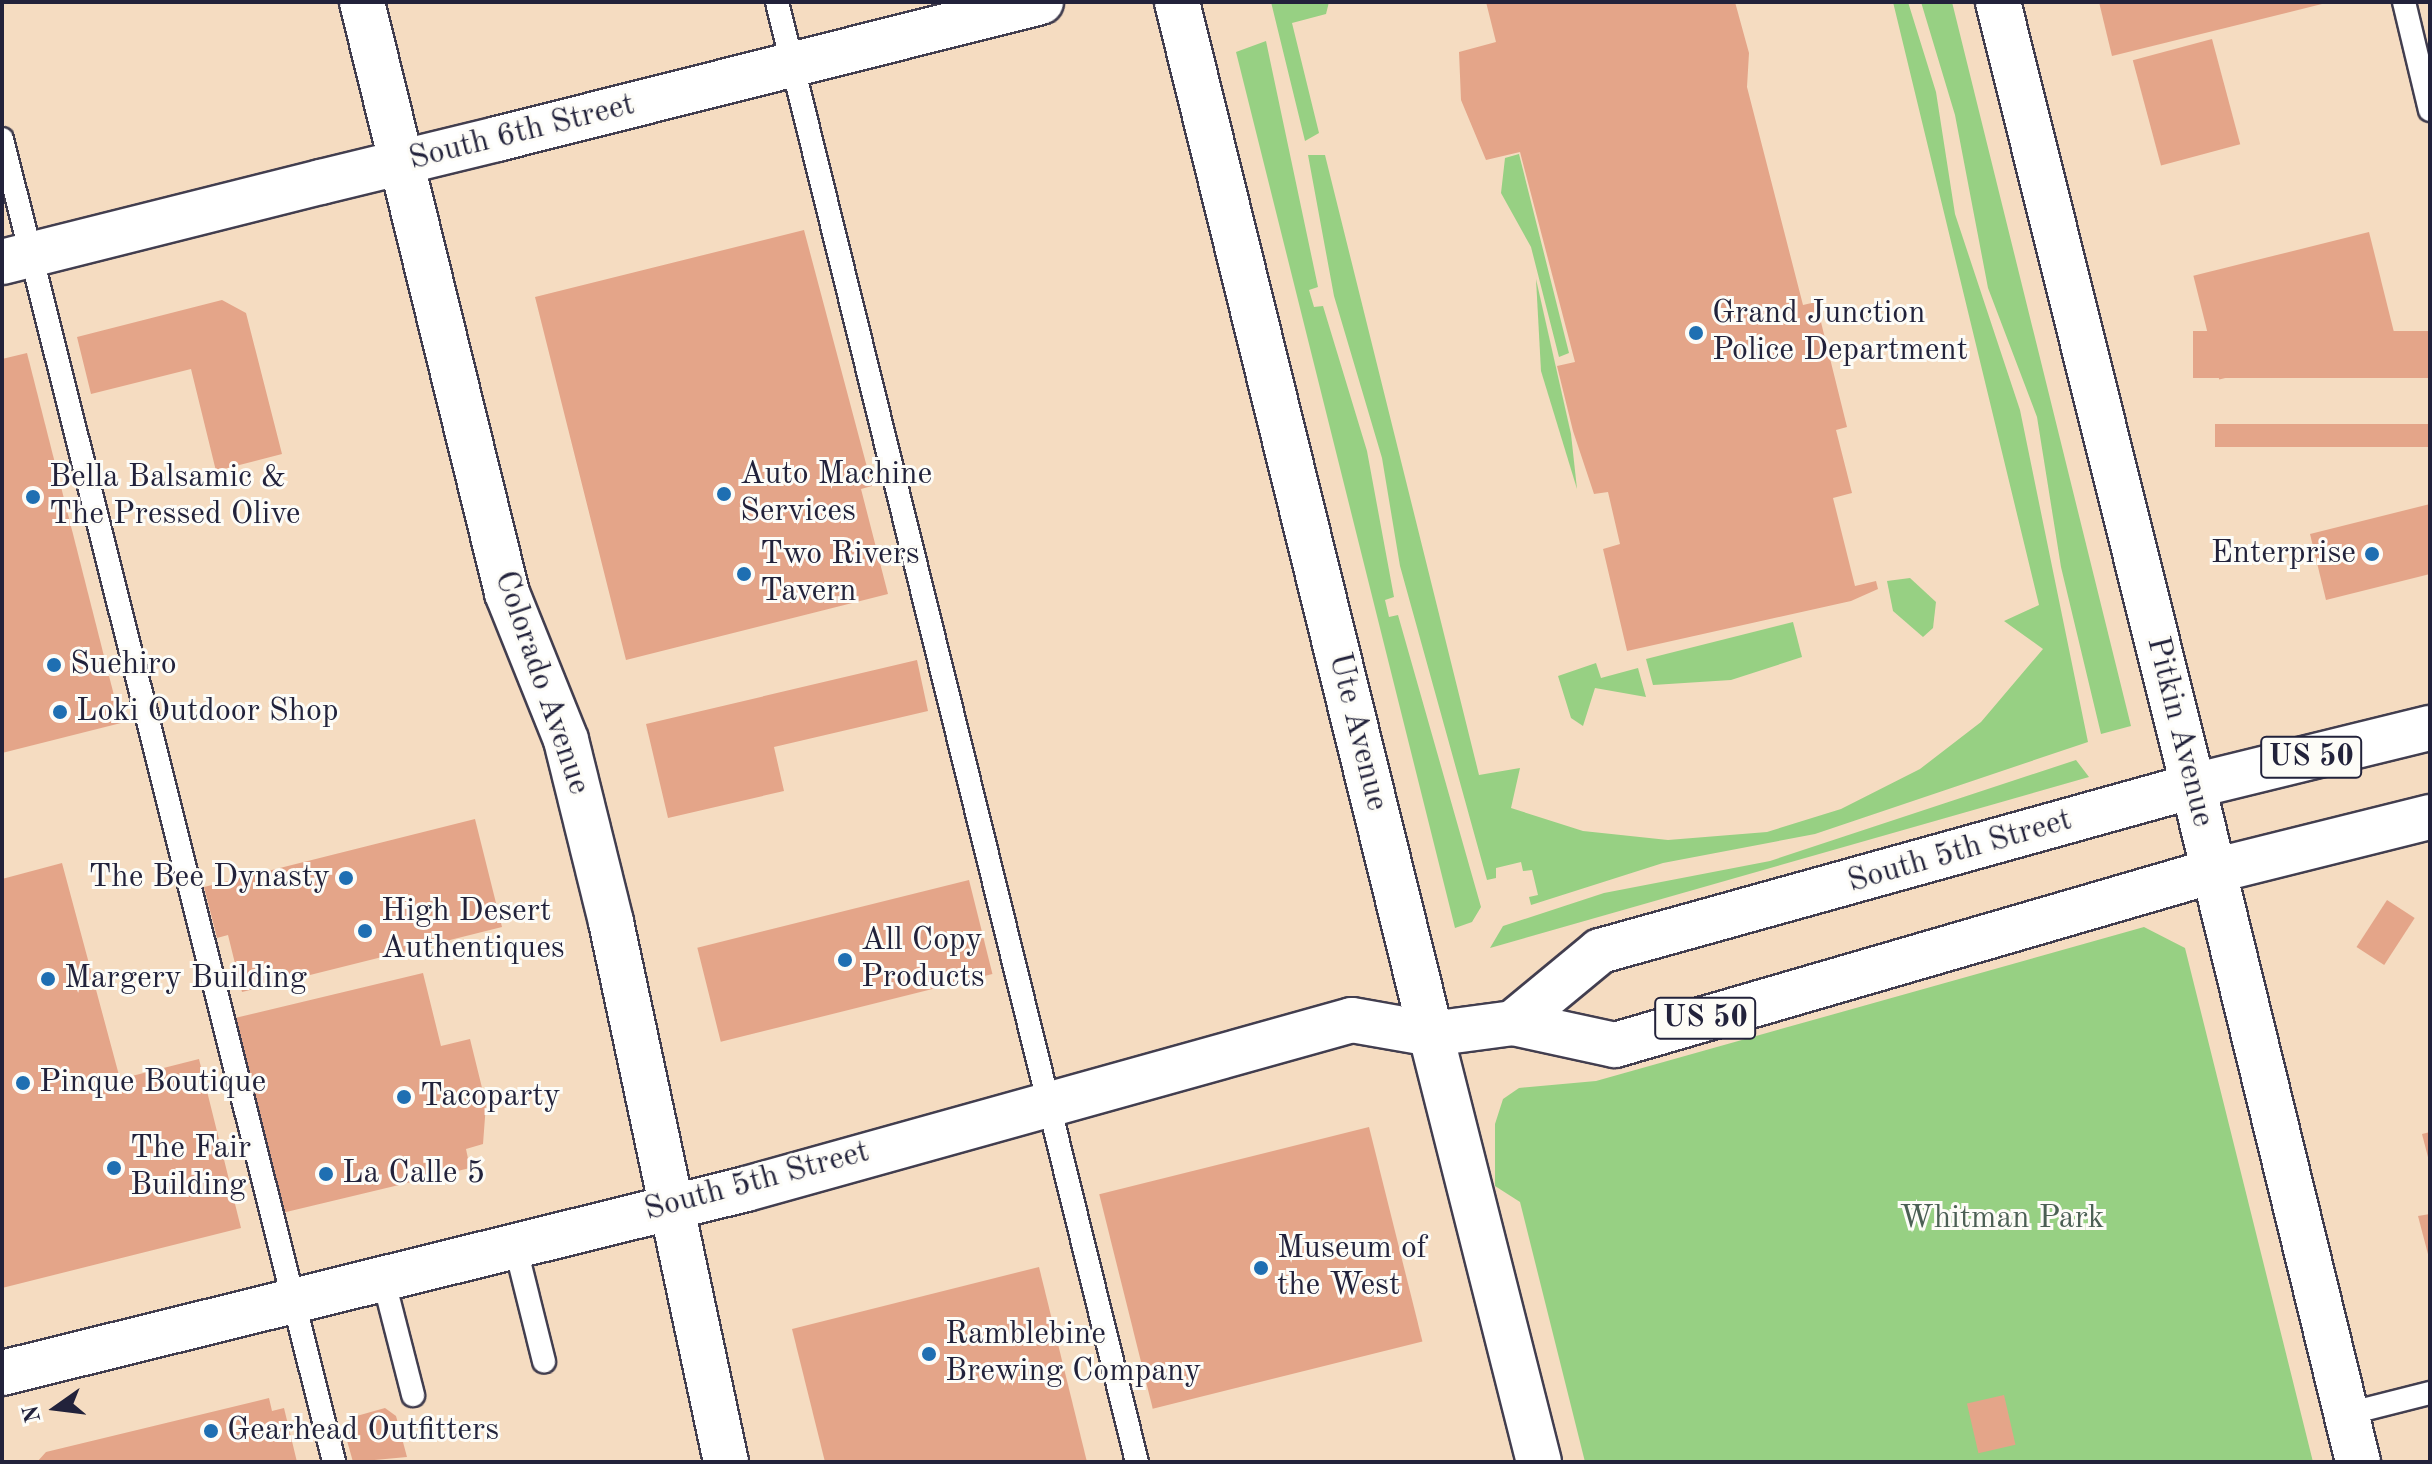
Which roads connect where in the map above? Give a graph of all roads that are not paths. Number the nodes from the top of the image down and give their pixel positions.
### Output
1 (362, 2) edge
2 (777, 2) edge
3 (1041, 2) edge
4 (1177, 2) edge
5 (1998, 2) edge
6 (2404, 2) edge
7 (791, 64) junction
8 (2430, 110) edge
9 (2, 139) edge
10 (400, 163) junction
11 (16, 258) edge
12 (2430, 728) edge
13 (2193, 786) junction
14 (2430, 817) edge
15 (2213, 871) junction
16 (1513, 1023) junction
17 (1431, 1034) junction
18 (1048, 1102) junction
19 (669, 1206) junction
20 (515, 1245) junction
21 (383, 1278) junction
22 (293, 1300) junction
23 (544, 1361) dead end
24 (2, 1373) edge
25 (2430, 1393) edge
26 (413, 1395) dead end
27 (2347, 1414) junction
28 (334, 1462) edge
29 (726, 1462) edge
30 (1137, 1462) edge
31 (1539, 1462) edge
32 (2358, 1462) edge

1 - 10 main road, Colorado Avenue
2 - 7 lane
3 - 7 main road, South 6th Street
4 - 17 main road, Ute Avenue
5 - 13 main road, Pitkin Avenue
6 - 8 lane
7 - 10 main road, South 6th Street
7 - 18 lane
9 - 11 lane
10 - 11 main road, South 6th Street
10 - 19 main road, Colorado Avenue
11 - 22 lane
12 - 13 main road, South 5th Street / US 50
13 - 15 main road, Pitkin Avenue
13 - 16 main road, South 5th Street / US 50
14 - 15 main road, South 5th Street / US 50
15 - 16 main road, South 5th Street / US 50
15 - 27 main road, Pitkin Avenue
16 - 17 main road, South 5th Street / US 50
17 - 18 main road, South 5th Street
17 - 31 main road, Ute Avenue
18 - 19 main road, South 5th Street
18 - 30 lane
19 - 20 main road, South 5th Street
19 - 29 main road, Colorado Avenue
20 - 21 main road, South 5th Street
20 - 23 lane
21 - 22 main road, South 5th Street
21 - 26 lane
22 - 24 main road, South 5th Street
22 - 28 lane
25 - 27 lane
27 - 32 main road, Pitkin Avenue

